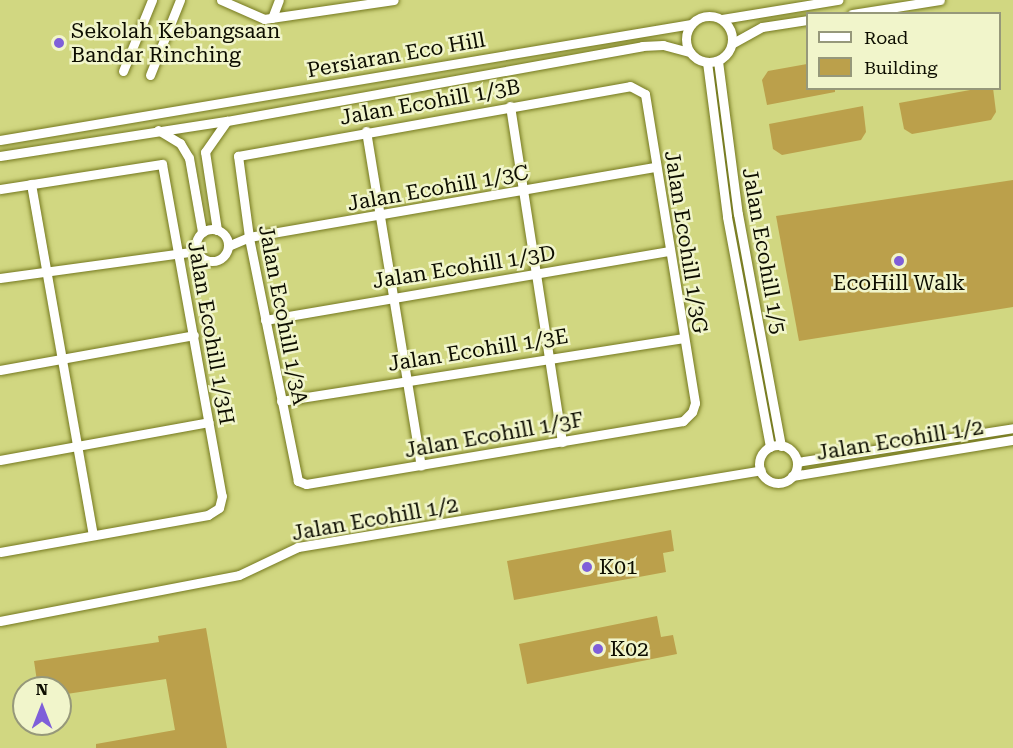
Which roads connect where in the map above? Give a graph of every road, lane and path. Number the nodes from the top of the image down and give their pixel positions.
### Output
1 (152, 0) edge
2 (180, 0) edge
3 (221, 0) edge
4 (279, 0) edge
5 (394, 0) edge
6 (838, 0) edge
7 (940, 0) edge
8 (353, 4) edge
9 (865, 12) edge
10 (272, 18) junction
11 (722, 19) junction
12 (806, 20) edge
13 (691, 24) junction
14 (733, 43) junction
15 (690, 52) junction
16 (718, 61) junction
17 (707, 62) junction
18 (123, 71) dead end
19 (150, 75) dead end
20 (630, 86) joint
21 (510, 106) junction
22 (227, 121) junction
23 (158, 130) junction
24 (366, 131) junction
25 (0, 140) edge
26 (0, 156) edge
27 (238, 156) joint
28 (656, 167) junction
29 (31, 184) junction
30 (0, 189) edge
31 (522, 192) junction
32 (378, 217) junction
33 (217, 230) junction
34 (202, 232) junction
35 (249, 237) junction
36 (228, 246) junction
37 (196, 251) junction
38 (668, 251) junction
39 (177, 255) junction
40 (46, 269) junction
41 (534, 274) junction
42 (0, 278) edge
43 (393, 297) junction
44 (266, 320) junction
45 (194, 335) junction
46 (682, 338) junction
47 (547, 357) junction
48 (62, 360) junction
49 (0, 370) edge
50 (409, 379) junction
51 (281, 401) junction
52 (692, 412) joint
53 (209, 422) junction
54 (1013, 428) edge
55 (1013, 440) edge
56 (562, 442) junction
57 (782, 446) junction
58 (78, 447) junction
59 (770, 447) junction
60 (0, 460) edge
61 (797, 462) junction
62 (422, 466) junction
63 (761, 470) junction
64 (792, 476) junction
65 (298, 481) joint
66 (93, 535) junction
67 (0, 552) edge
68 (0, 621) edge

1 - 18 street
2 - 19 street
3 - 10 street
4 - 10 street
5 - 8 street
6 - 11 street, Persiaran Eco Hill
7 - 9 street
8 - 10 street
11 - 13 street, Persiaran Eco Hill
11 - 14 street
12 - 14 street
13 - 15 street
13 - 25 street, Persiaran Eco Hill
14 - 16 street
15 - 17 street
15 - 22 street
16 - 17 street
16 - 57 street, Jalan Ecohill 1/5
17 - 59 street
20 - 21 street, Jalan Ecohill 1/3B
20 - 28 street, Jalan Ecohill 1/3G
21 - 24 street, Jalan Ecohill 1/3B
21 - 31 street
22 - 23 street
22 - 33 street
23 - 26 street
23 - 34 street
24 - 27 street, Jalan Ecohill 1/3B
24 - 32 street
27 - 35 street, Jalan Ecohill 1/3A
28 - 31 street, Jalan Ecohill 1/3C
28 - 38 street, Jalan Ecohill 1/3G
29 - 30 street
29 - 39 street, Jalan Ecohill 1/3H
29 - 40 street
31 - 32 street, Jalan Ecohill 1/3C
31 - 41 street
32 - 35 street, Jalan Ecohill 1/3C
32 - 43 street
33 - 34 street
33 - 36 street
34 - 37 street
35 - 36 street, Jalan Ecohill 1/3C
35 - 44 street, Jalan Ecohill 1/3A
36 - 37 street
37 - 39 street
38 - 41 street, Jalan Ecohill 1/3D
38 - 46 street, Jalan Ecohill 1/3G
39 - 40 street
39 - 45 street, Jalan Ecohill 1/3H
40 - 42 street
40 - 48 street
41 - 43 street, Jalan Ecohill 1/3D
41 - 47 street
43 - 44 street, Jalan Ecohill 1/3D
43 - 50 street
44 - 51 street, Jalan Ecohill 1/3A
45 - 48 street
45 - 53 street, Jalan Ecohill 1/3H
46 - 47 street, Jalan Ecohill 1/3E
46 - 52 street, Jalan Ecohill 1/3G
47 - 50 street, Jalan Ecohill 1/3E
47 - 56 street
48 - 49 street
48 - 58 street
50 - 51 street, Jalan Ecohill 1/3E
50 - 62 street
51 - 65 street, Jalan Ecohill 1/3A
52 - 56 street, Jalan Ecohill 1/3F
53 - 58 street
53 - 66 street, Jalan Ecohill 1/3H
54 - 61 street, Jalan Ecohill 1/2
55 - 64 street, Jalan Ecohill 1/2
56 - 62 street, Jalan Ecohill 1/3F
57 - 59 street
57 - 61 street
58 - 60 street
58 - 66 street
59 - 63 street
61 - 64 street
62 - 65 street, Jalan Ecohill 1/3F
63 - 64 street
63 - 68 street, Jalan Ecohill 1/2
66 - 67 street

